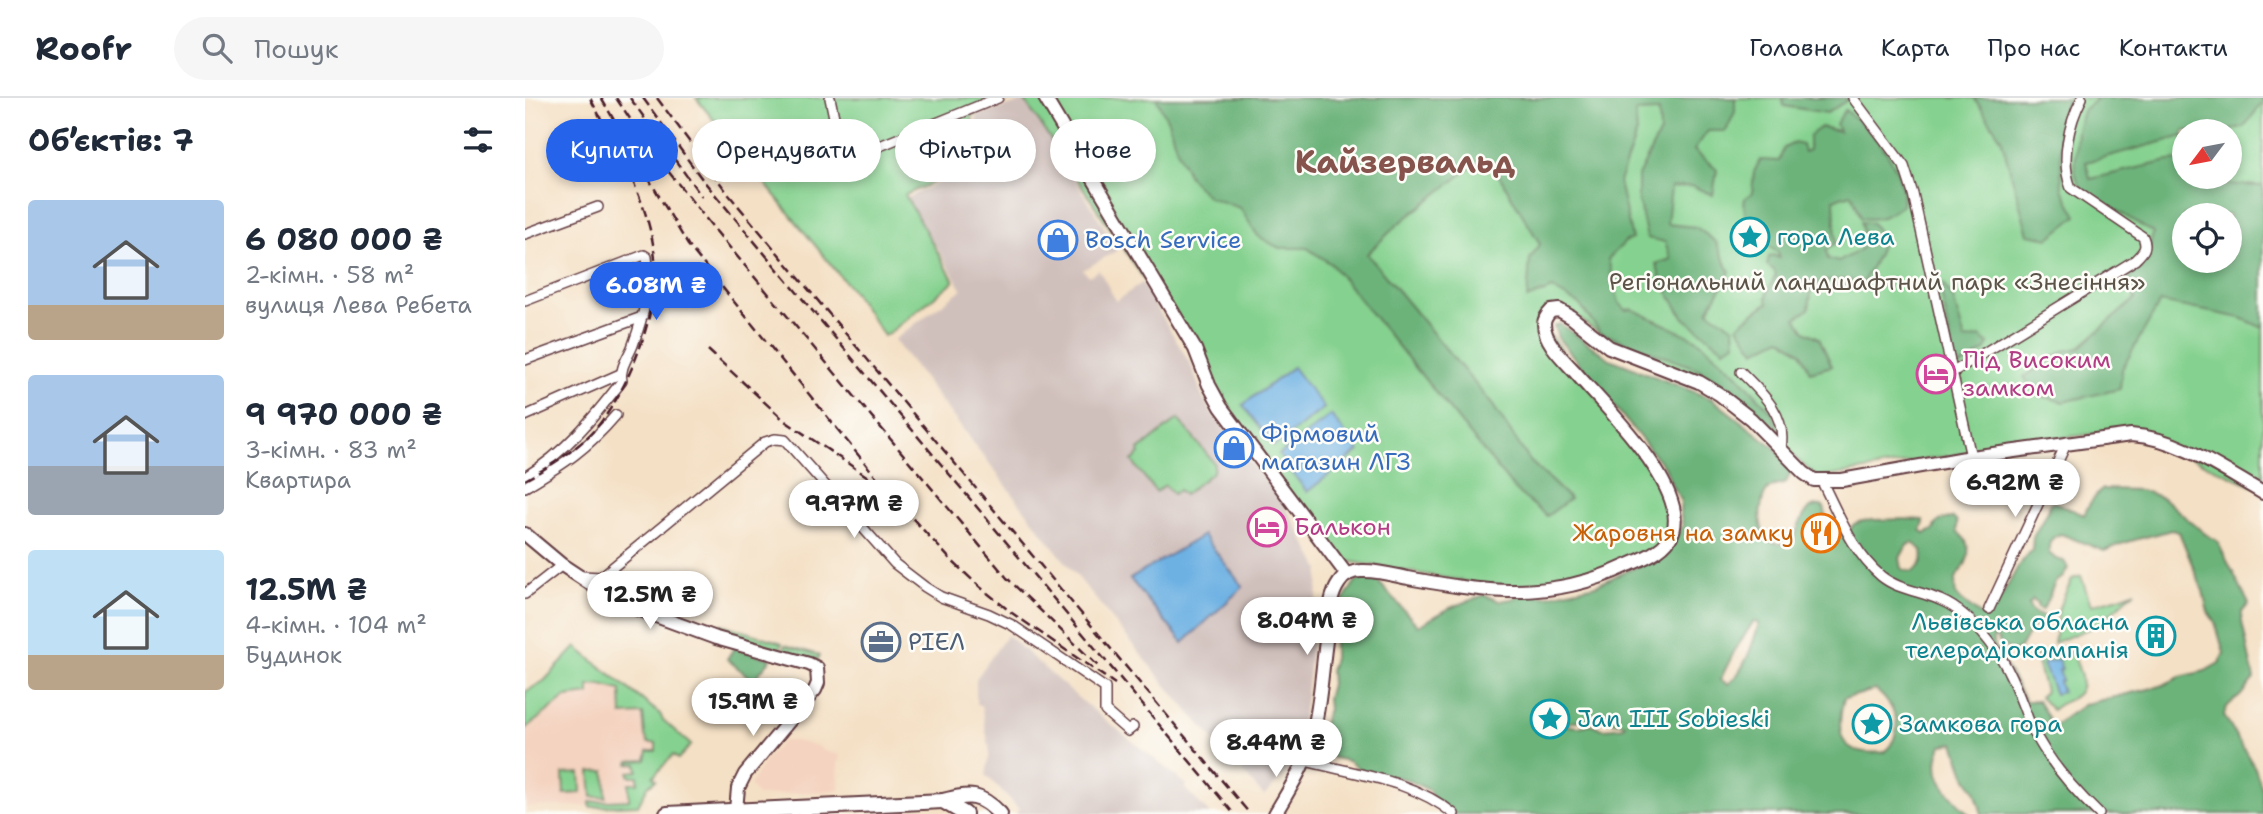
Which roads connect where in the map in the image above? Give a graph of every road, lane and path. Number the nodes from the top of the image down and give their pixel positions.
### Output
1 (830, 98) edge
2 (998, 98) edge
3 (1045, 98) edge
4 (1853, 98) edge
5 (2083, 98) edge
6 (598, 207) dead end
7 (525, 234) edge
8 (525, 301) edge
9 (642, 317) junction
10 (525, 360) edge
11 (1741, 372) dead end
12 (1953, 372) junction
13 (620, 374) junction
14 (616, 415) dead end
15 (525, 416) edge
16 (2067, 442) junction
17 (1781, 448) junction
18 (1971, 457) junction
19 (525, 477) edge
20 (1822, 482) junction
21 (525, 486) edge
22 (2263, 494) edge
23 (525, 534) edge
24 (562, 565) junction
25 (608, 572) junction
26 (577, 574) junction
27 (1347, 575) junction
28 (525, 594) edge
29 (618, 603) junction
30 (1989, 609) dead end
31 (1133, 727) dead end
32 (1305, 761) junction
33 (967, 795) junction
34 (943, 801) junction
35 (736, 810) junction
36 (795, 810) edge
37 (999, 813) edge
38 (667, 814) edge
39 (966, 814) edge
40 (1275, 814) edge
41 (1454, 814) edge
42 (2099, 814) edge

1 - 2 street
3 - 27 main road
4 - 12 street
5 - 12 street
6 - 7 street
8 - 9 street
9 - 10 street
9 - 13 street
11 - 17 street
12 - 18 street
13 - 15 street
13 - 19 street
14 - 21 street
16 - 18 main road
16 - 22 main road
16 - 30 street
17 - 20 main road
17 - 27 main road
18 - 20 main road
20 - 42 street
23 - 24 main road
24 - 26 main road
24 - 28 street
25 - 26 street
25 - 29 street
25 - 31 street
26 - 29 main road
27 - 32 main road
29 - 35 main road
32 - 40 main road
32 - 41 street
33 - 34 main road
33 - 37 main road
33 - 39 main road
34 - 36 main road
34 - 39 main road
35 - 36 main road
35 - 38 main road

